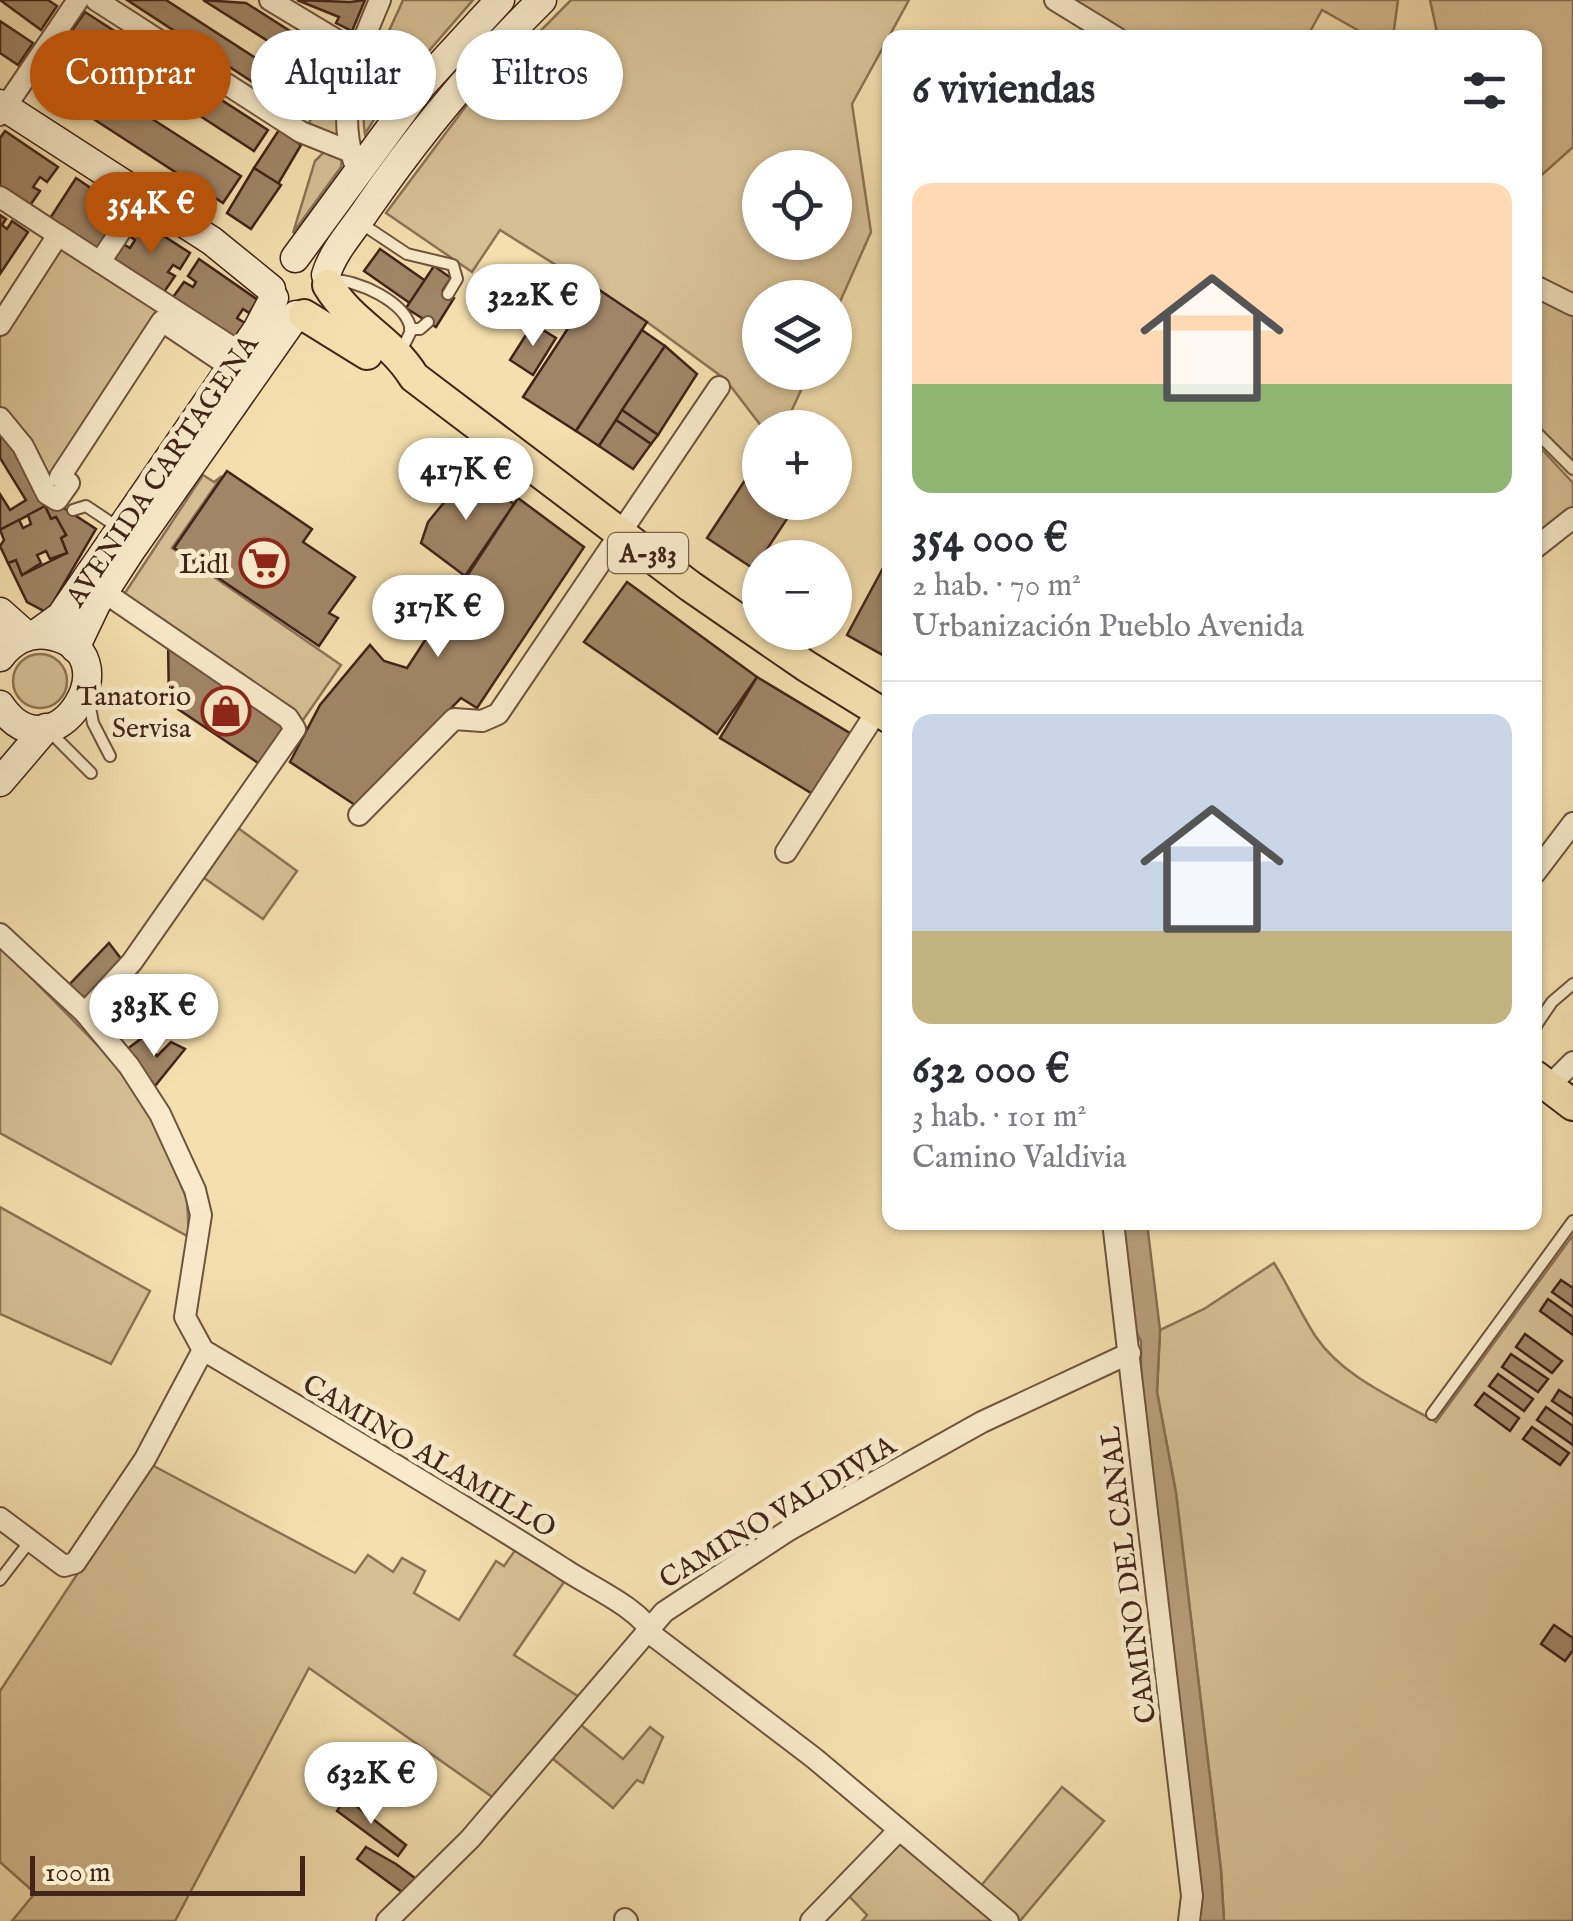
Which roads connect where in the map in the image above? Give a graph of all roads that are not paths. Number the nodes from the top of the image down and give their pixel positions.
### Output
1 (78, 0) edge
2 (96, 0) edge
3 (270, 0) edge
4 (380, 0) edge
5 (500, 0) edge
6 (542, 0) edge
7 (1055, 0) edge
8 (320, 30) edge
9 (368, 30) edge
10 (1104, 30) edge
11 (2, 108) edge
12 (349, 120) edge
13 (351, 152) junction
14 (349, 186) junction
15 (0, 197) edge
16 (143, 197) junction
17 (358, 221) junction
18 (58, 235) junction
19 (416, 257) junction
20 (100, 262) junction
21 (410, 270) dead end
22 (327, 280) junction
23 (287, 289) junction
24 (1542, 290) edge
25 (448, 294) dead end
26 (1573, 305) edge
27 (2, 317) edge
28 (428, 322) dead end
29 (408, 353) junction
30 (720, 387) dead end
31 (0, 418) edge
32 (1542, 438) edge
33 (1573, 468) edge
34 (74, 510) dead end
35 (1573, 518) edge
36 (120, 529) junction
37 (620, 533) junction
38 (1542, 542) edge
39 (104, 592) junction
40 (0, 611) edge
41 (18, 644) edge
42 (74, 648) junction
43 (87, 690) junction
44 (0, 705) edge
45 (882, 713) edge
46 (882, 717) edge
47 (46, 728) junction
48 (110, 756) dead end
49 (91, 774) dead end
50 (0, 782) edge
51 (359, 814) dead end
52 (1573, 823) edge
53 (786, 852) dead end
54 (1542, 864) edge
55 (0, 934) edge
56 (1573, 984) edge
57 (86, 1012) junction
58 (1542, 1016) edge
59 (1573, 1062) edge
60 (1552, 1089) edge
61 (1573, 1221) edge
62 (1113, 1230) edge
63 (203, 1350) junction
64 (1130, 1353) junction
65 (1432, 1414) dead end
66 (0, 1518) edge
67 (30, 1541) junction
68 (0, 1580) edge
69 (649, 1627) junction
70 (899, 1830) junction
71 (387, 1921) edge
72 (811, 1921) edge
73 (1008, 1921) edge
74 (1189, 1921) edge

1 - 11 street
2 - 13 street
3 - 8 street
4 - 9 street
5 - 14 main road
6 - 17 main road
7 - 10 street
11 - 16 main road
12 - 13 street
13 - 14 street
14 - 23 main road
15 - 18 street
16 - 20 street
16 - 23 main road
17 - 19 lane
17 - 22 main road
18 - 20 street
18 - 27 street
19 - 21 lane
19 - 25 lane
20 - 31 street
22 - 23 main road
22 - 23 main road
22 - 29 main road, A-383
22 - 29 lane
23 - 29 main road, A-383
23 - 36 main road, AVENIDA CARTAGENA
23 - 39 main road, AVENIDA CARTAGENA
24 - 26 street
28 - 29 lane
29 - 37 main road, A-383
30 - 37 street
32 - 33 lane
34 - 36 lane
35 - 38 street
36 - 41 main road, AVENIDA CARTAGENA
37 - 45 main road, A-383
37 - 51 street
39 - 42 main road, AVENIDA CARTAGENA
39 - 57 street
40 - 41 main road
41 - 42 main road
42 - 43 main road
43 - 47 main road
43 - 48 lane
44 - 47 main road
46 - 53 street
47 - 49 lane
47 - 50 main road
52 - 54 street
55 - 57 street
56 - 58 lane
57 - 63 street
59 - 60 street
61 - 65 lane
62 - 64 street, CAMINO DEL CANAL
63 - 67 street
63 - 69 street, CAMINO ALAMILLO
64 - 69 street, CAMINO VALDIVIA
64 - 74 street, CAMINO DEL CANAL
66 - 67 street
67 - 68 lane
69 - 70 street, CAMINO ALAMILLO
69 - 71 street, CAMINO VALDIVIA
70 - 72 street
70 - 73 street, CAMINO ALAMILLO

